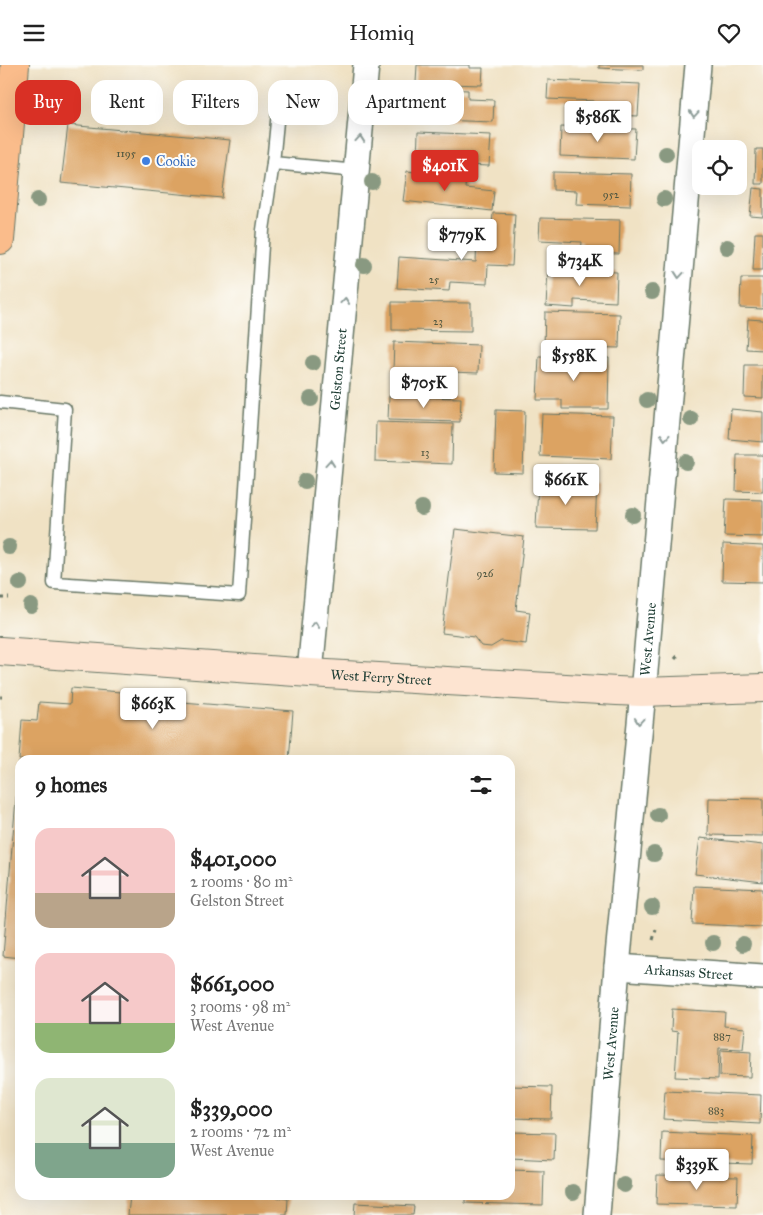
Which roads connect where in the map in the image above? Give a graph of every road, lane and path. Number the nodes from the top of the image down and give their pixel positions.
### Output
1 (15, 65) edge
2 (366, 65) edge
3 (698, 65) edge
4 (277, 125) edge
5 (273, 163) junction
6 (357, 171) junction
7 (0, 240) edge
8 (0, 403) edge
9 (0, 598) edge
10 (9, 598) dead end
11 (0, 651) edge
12 (680, 653) dead end
13 (675, 659) dead end
14 (310, 673) junction
15 (763, 688) edge
16 (642, 692) junction
17 (656, 930) dead end
18 (653, 940) dead end
19 (617, 967) junction
20 (763, 977) edge
21 (597, 1215) edge

1 - 7 main road
6 -> 2 street, Gelston Street
3 -> 16 street, West Avenue
4 - 5 lane
5 - 6 lane
5 - 8 lane
14 -> 6 street, Gelston Street
9 - 10 path
11 - 14 street, West Ferry Street
12 - 13 path
14 - 16 street, West Ferry Street
15 - 16 street, West Ferry Street
16 -> 19 street, West Avenue
17 - 18 path
19 - 20 street, Arkansas Street
19 - 21 street, West Avenue

